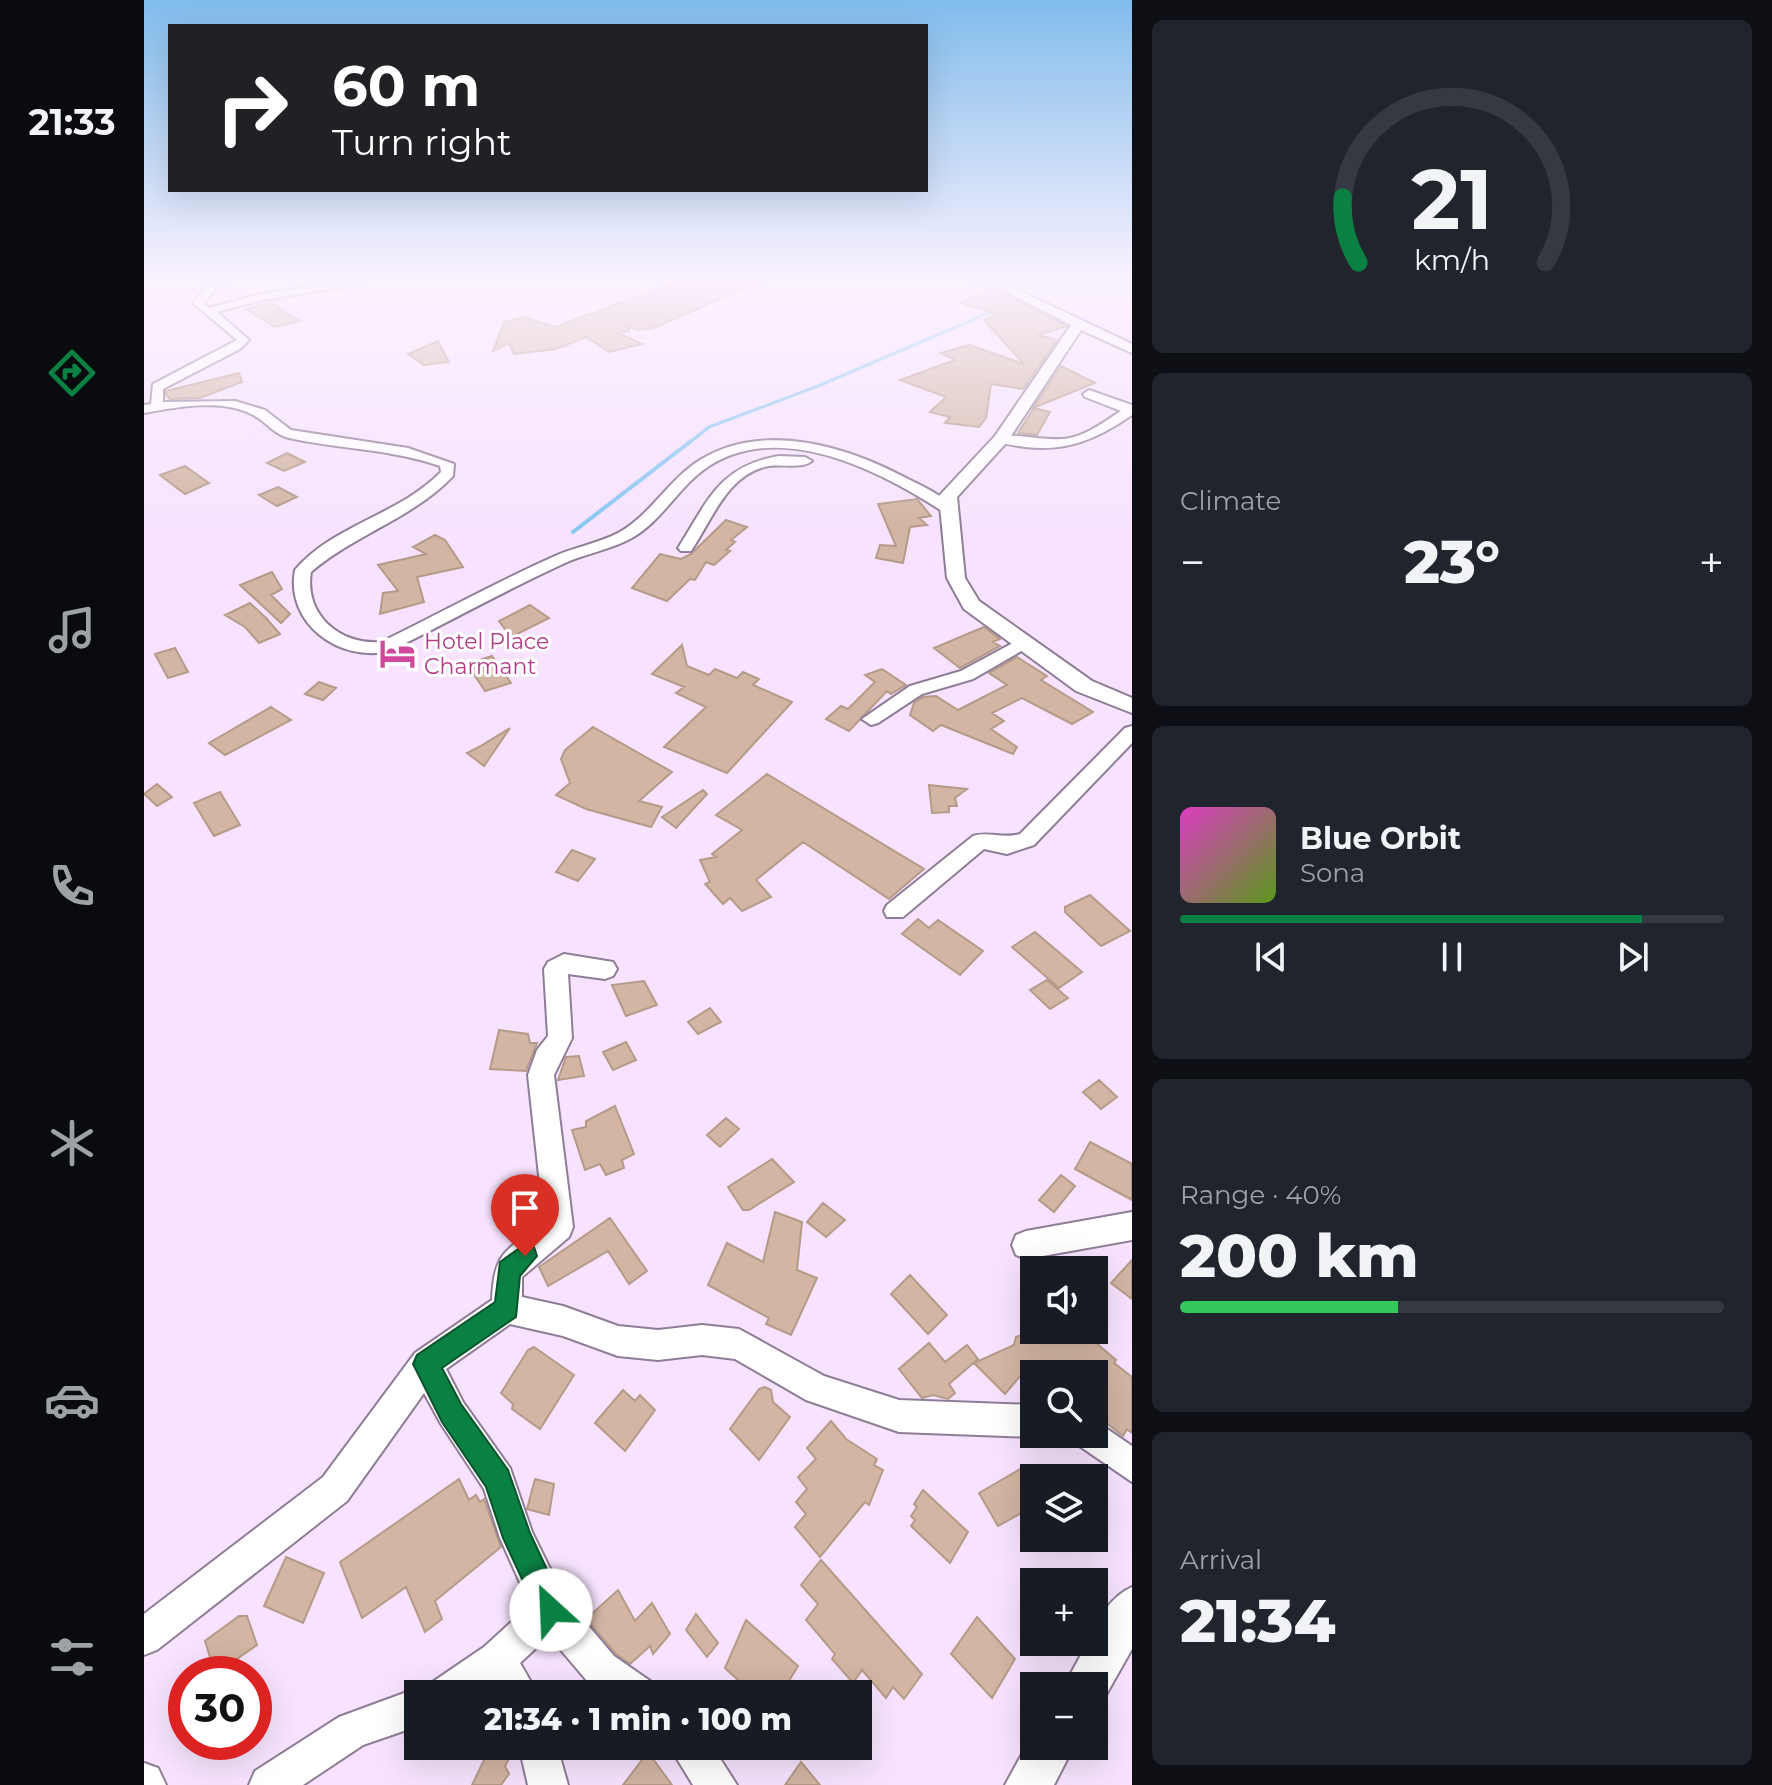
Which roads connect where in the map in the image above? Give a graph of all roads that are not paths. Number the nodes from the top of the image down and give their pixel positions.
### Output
1 (210, 360) edge
2 (1054, 360) edge
3 (1089, 394) dead end
4 (150, 408) edge
5 (1132, 409) edge
6 (1001, 439) junction
7 (919, 488) junction
8 (947, 508) junction
9 (686, 548) dead end
10 (1024, 642) junction
11 (1132, 706) edge
12 (871, 719) dead end
13 (1132, 732) edge
14 (895, 911) dead end
15 (605, 969) dead end
16 (1132, 1226) edge
17 (1026, 1245) dead end
18 (507, 1308) junction
19 (426, 1364) junction
20 (1020, 1420) edge
21 (1108, 1448) edge
22 (1132, 1466) edge
23 (1132, 1608) edge
24 (551, 1610) junction
25 (144, 1637) edge
26 (497, 1660) junction
27 (1094, 1672) edge
28 (468, 1680) edge
29 (510, 1680) edge
30 (617, 1680) edge
31 (404, 1712) edge
32 (542, 1760) edge
33 (698, 1760) edge
34 (1043, 1760) edge
35 (269, 1785) edge
36 (548, 1785) edge
37 (717, 1785) edge
38 (1028, 1785) edge

1 - 4 street
2 - 6 street
3 - 5 street
4 - 7 street
5 - 6 street
6 - 8 street
7 - 8 street
7 - 9 street
8 - 10 street
10 - 11 street
10 - 12 street
13 - 14 street
15 - 18 street
16 - 17 street
18 - 19 street
18 - 20 street
19 - 24 street
19 - 25 street
21 - 22 street
23 - 27 street
24 - 26 street
24 - 30 street
26 - 28 street
26 - 29 street
31 - 35 street
32 - 36 street
33 - 37 street
34 - 38 street

